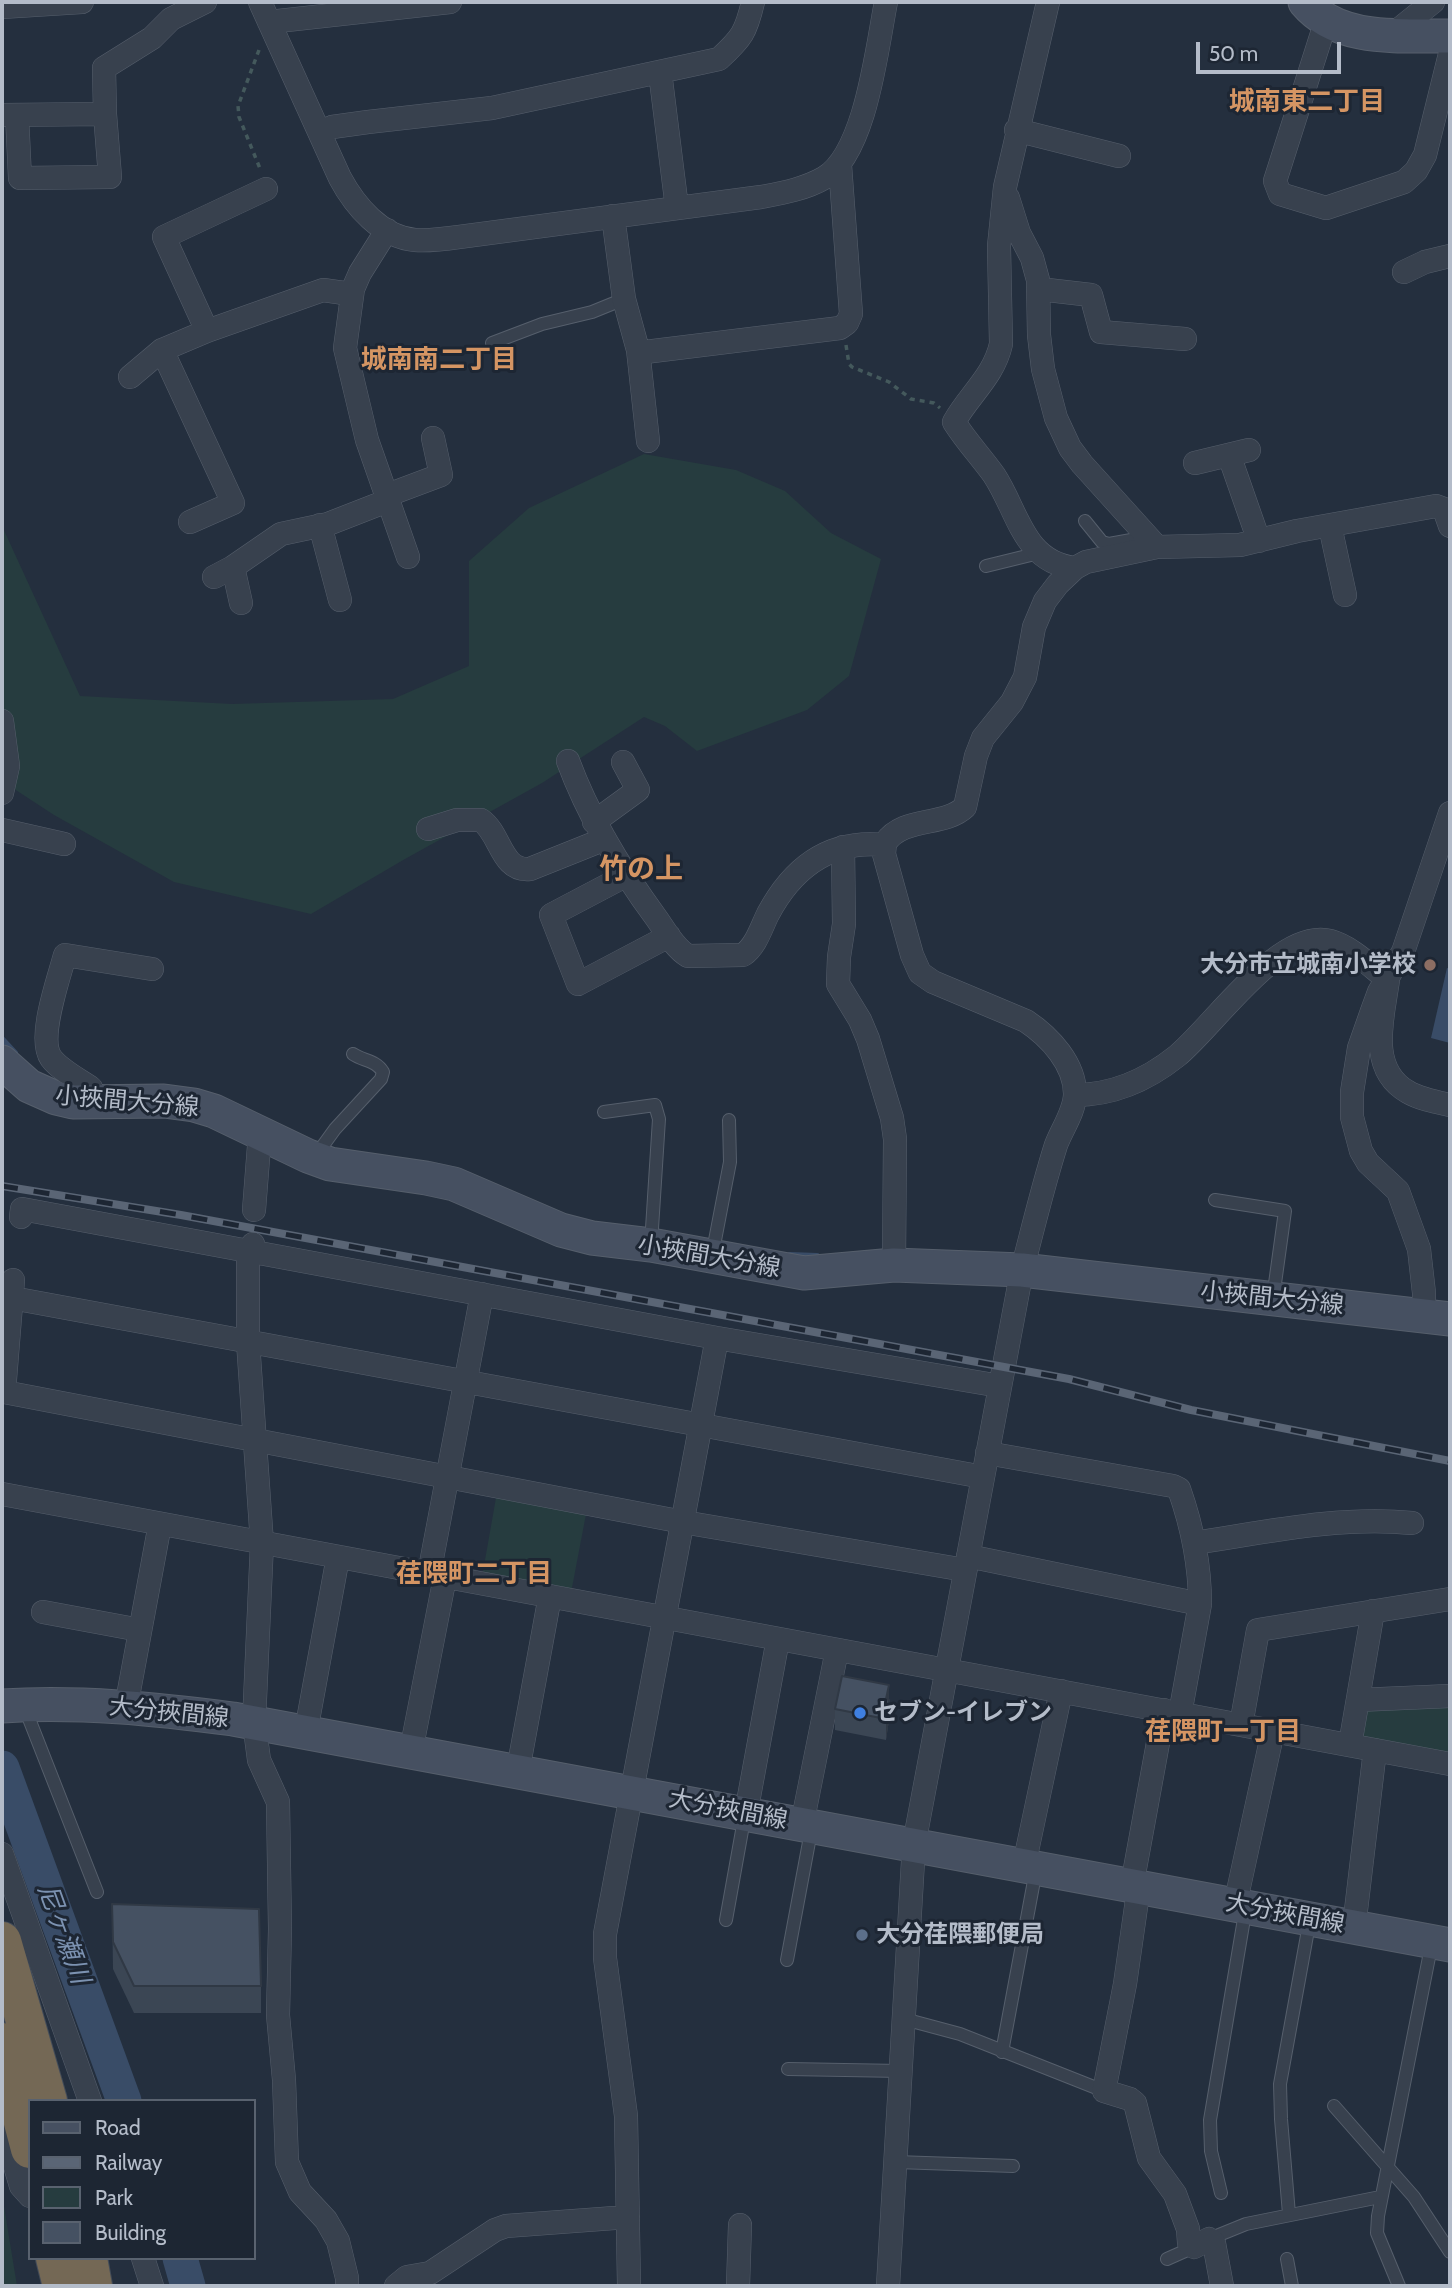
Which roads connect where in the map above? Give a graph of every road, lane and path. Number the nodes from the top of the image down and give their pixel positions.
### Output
1 (82, 2) edge
2 (205, 2) edge
3 (450, 2) edge
4 (753, 2) edge
5 (886, 2) edge
6 (1048, 2) edge
7 (1433, 2) edge
8 (2, 7) edge
9 (1316, 11) edge
10 (265, 12) edge
11 (1393, 34) junction
12 (1450, 36) edge
13 (1450, 54) edge
14 (660, 72) junction
15 (105, 114) junction
16 (9, 115) edge
17 (1016, 130) junction
18 (320, 132) junction
19 (1119, 156) dead end
20 (840, 165) junction
21 (1005, 187) junction
22 (266, 190) joint
23 (677, 208) junction
24 (613, 216) junction
25 (387, 230) junction
26 (1450, 256) edge
27 (1404, 272) dead end
28 (1039, 289) junction
29 (351, 294) junction
30 (624, 299) junction
31 (844, 326) junction
32 (207, 331) junction
33 (1185, 339) dead end
34 (492, 343) dead end
35 (638, 349) junction
36 (162, 350) junction
37 (130, 377) dead end
38 (954, 422) junction
39 (433, 438) dead end
40 (648, 441) dead end
41 (1195, 463) dead end
42 (386, 498) junction
43 (1085, 521) dead end
44 (191, 522) dead end
45 (320, 525) junction
46 (1329, 526) junction
47 (1450, 526) edge
48 (1259, 541) junction
49 (1152, 542) junction
50 (1039, 553) junction
51 (408, 557) dead end
52 (986, 566) dead end
53 (1075, 568) junction
54 (1345, 594) dead end
55 (340, 600) dead end
56 (241, 603) dead end
57 (2, 721) edge
58 (568, 761) dead end
59 (623, 762) dead end
60 (2, 793) edge
61 (1450, 813) edge
62 (2, 830) edge
63 (428, 830) dead end
64 (600, 831) junction
65 (64, 844) dead end
66 (885, 845) junction
67 (843, 847) junction
68 (626, 875) junction
69 (669, 936) junction
70 (152, 969) dead end
71 (1388, 980) junction
72 (353, 1054) dead end
73 (2, 1062) edge
74 (1075, 1096) junction
75 (93, 1102) junction
76 (1450, 1105) edge
77 (604, 1112) dead end
78 (729, 1120) dead end
79 (260, 1133) junction
80 (314, 1158) junction
81 (1215, 1200) dead end
82 (254, 1210) dead end
83 (20, 1217) dead end
84 (651, 1244) junction
85 (250, 1247) junction
86 (712, 1256) junction
87 (894, 1265) junction
88 (1022, 1270) junction
89 (482, 1294) junction
90 (1273, 1299) junction
91 (1437, 1317) edge
92 (717, 1338) junction
93 (248, 1342) junction
94 (465, 1382) junction
95 (1000, 1386) junction
96 (701, 1427) junction
97 (255, 1440) junction
98 (988, 1453) junction
99 (447, 1476) junction
100 (983, 1477) junction
101 (2, 1494) edge
102 (683, 1522) junction
103 (1412, 1522) dead end
104 (160, 1524) junction
105 (262, 1543) junction
106 (1194, 1543) junction
107 (338, 1557) junction
108 (967, 1563) junction
109 (437, 1576) junction
110 (550, 1596) junction
111 (1450, 1599) edge
112 (1200, 1604) junction
113 (1373, 1611) junction
114 (43, 1612) dead end
115 (665, 1618) junction
116 (140, 1630) junction
117 (778, 1639) junction
118 (836, 1650) junction
119 (947, 1670) junction
120 (1061, 1691) junction
121 (1450, 1696) edge
122 (1358, 1700) junction
123 (8, 1702) edge
124 (126, 1707) junction
125 (1172, 1712) junction
126 (254, 1723) junction
127 (1241, 1725) junction
128 (306, 1731) junction
129 (1273, 1731) junction
130 (1350, 1745) junction
131 (1375, 1750) junction
132 (411, 1751) junction
133 (1450, 1764) edge
134 (518, 1770) junction
135 (631, 1792) junction
136 (746, 1813) junction
137 (807, 1824) junction
138 (914, 1844) junction
139 (2, 1854) edge
140 (1030, 1866) junction
141 (1135, 1886) junction
142 (97, 1892) dead end
143 (1241, 1905) junction
144 (1310, 1919) junction
145 (726, 1920) dead end
146 (1354, 1927) junction
147 (2, 1941) edge
148 (1441, 1943) edge
149 (787, 1960) dead end
150 (904, 2019) junction
151 (2, 2042) edge
152 (1002, 2052) junction
153 (788, 2070) dead end
154 (901, 2071) junction
155 (1104, 2091) junction
156 (47, 2099) edge
157 (89, 2099) edge
158 (1334, 2106) dead end
159 (2, 2122) edge
160 (28, 2141) edge
161 (896, 2162) junction
162 (1387, 2165) junction
163 (1013, 2166) dead end
164 (1221, 2193) dead end
165 (28, 2194) edge
166 (1380, 2197) junction
167 (1289, 2214) junction
168 (628, 2217) junction
169 (740, 2225) dead end
170 (1201, 2243) junction
171 (1450, 2252) edge
172 (1167, 2259) dead end
173 (1287, 2259) dead end
174 (56, 2260) edge
175 (88, 2260) edge
176 (144, 2260) edge
177 (62, 2286) edge
178 (93, 2286) edge
179 (152, 2286) edge
180 (346, 2286) edge
181 (396, 2286) edge
182 (629, 2286) edge
183 (738, 2286) edge
184 (888, 2286) edge
185 (1222, 2286) edge
186 (1292, 2286) edge
187 (1399, 2286) edge

1 - 8 street
2 - 15 street
3 - 10 street
4 - 14 street
5 - 20 street
6 - 17 street
7 - 11 street
9 - 11 main road
9 - 13 street
10 - 18 street
10 - 22 path
11 - 12 main road
14 - 18 street
14 - 23 street
15 - 16 street
15 - 16 street
17 - 19 street
17 - 21 street
18 - 25 street
20 - 23 street
20 - 31 street
21 - 28 street
21 - 38 street
22 - 32 street
23 - 24 street
24 - 25 street
24 - 30 street
25 - 29 street
26 - 27 street
28 - 33 street
28 - 49 street
29 - 32 street
29 - 42 street
30 - 34 lane
30 - 35 street
31 - 35 street
31 - 38 path
32 - 36 street
35 - 40 street
36 - 37 street
36 - 44 street
38 - 50 street
39 - 42 street
41 - 48 street
42 - 45 street
42 - 51 street
43 - 49 lane
45 - 55 street
45 - 56 street
46 - 47 street
46 - 48 street
46 - 54 street
48 - 49 street
49 - 53 street
50 - 52 lane
50 - 53 street
53 - 66 street
57 - 60 street
58 - 64 street
59 - 64 street
61 - 71 street
62 - 65 street
63 - 64 street
64 - 68 street
66 - 67 street
66 - 74 street
67 - 69 street
67 - 87 street
68 - 69 street
68 - 69 street
70 - 75 street
71 - 74 street
71 - 76 street
71 - 91 street
72 - 80 lane
73 - 75 main road, 小挾間大分線
74 - 88 street
75 - 79 main road, 小挾間大分線
77 - 84 lane
78 - 86 lane
79 - 80 main road, 小挾間大分線
79 - 82 street
80 - 84 main road, 小挾間大分線
81 - 90 lane
83 - 85 street
84 - 86 main road, 小挾間大分線
85 - 89 street
85 - 93 street
86 - 87 main road, 小挾間大分線
87 - 88 main road, 小挾間大分線
88 - 90 main road, 小挾間大分線
88 - 95 street
89 - 92 street
89 - 94 street
90 - 91 main road, 小挾間大分線
92 - 95 street
92 - 96 street
93 - 94 street
93 - 97 street
93 - 97 street
94 - 96 street
94 - 99 street
95 - 98 street
96 - 100 street
96 - 102 street
97 - 99 street
97 - 105 street
98 - 100 street
98 - 106 street
99 - 102 street
99 - 109 street
100 - 108 street
101 - 104 street
102 - 108 street
102 - 115 street
103 - 106 street
104 - 105 street
104 - 116 street
105 - 107 street
105 - 126 street
106 - 112 street
107 - 109 street
107 - 128 street
108 - 112 street
108 - 119 street
109 - 110 street
109 - 132 street
110 - 115 street
110 - 134 street
111 - 113 street
112 - 125 street
113 - 122 street
113 - 127 street
114 - 116 street
115 - 117 street
115 - 135 street
116 - 124 street
117 - 118 street
117 - 136 street
118 - 119 street
118 - 137 street
119 - 120 street
119 - 138 street
120 - 125 street
120 - 140 street
121 - 122 street
122 - 130 street
123 - 124 main road, 大分挾間線
123 - 142 lane
124 - 126 main road, 大分挾間線
125 - 127 street
125 - 141 street
126 - 128 main road, 大分挾間線
126 - 180 street
127 - 129 street
128 - 132 main road, 大分挾間線
129 - 130 street
129 - 143 street
130 - 131 street
131 - 133 street
131 - 146 street
132 - 134 main road, 大分挾間線
134 - 135 main road, 大分挾間線
135 - 136 main road, 大分挾間線
135 - 168 street
136 - 137 main road, 大分挾間線
136 - 145 lane
137 - 138 main road, 大分挾間線
137 - 149 lane
138 - 140 main road, 大分挾間線
138 - 150 street
139 - 157 street
140 - 141 main road, 大分挾間線
140 - 152 lane
141 - 143 main road, 大分挾間線
141 - 155 street
143 - 144 main road, 大分挾間線
143 - 164 lane
144 - 146 main road, 大分挾間線
144 - 167 lane
146 - 148 main road, 大分挾間線
147 - 156 highway
148 - 162 lane
150 - 152 lane
150 - 154 street
151 - 160 highway
152 - 155 lane
153 - 154 lane
154 - 161 street
155 - 170 street
158 - 162 lane
159 - 165 street
161 - 163 lane
161 - 184 street
162 - 166 lane
162 - 171 lane
166 - 167 lane
166 - 187 lane
167 - 170 lane
168 - 181 street
168 - 182 street
169 - 183 street
170 - 172 lane
170 - 185 street
173 - 186 lane
174 - 177 highway
175 - 178 highway
176 - 179 street

